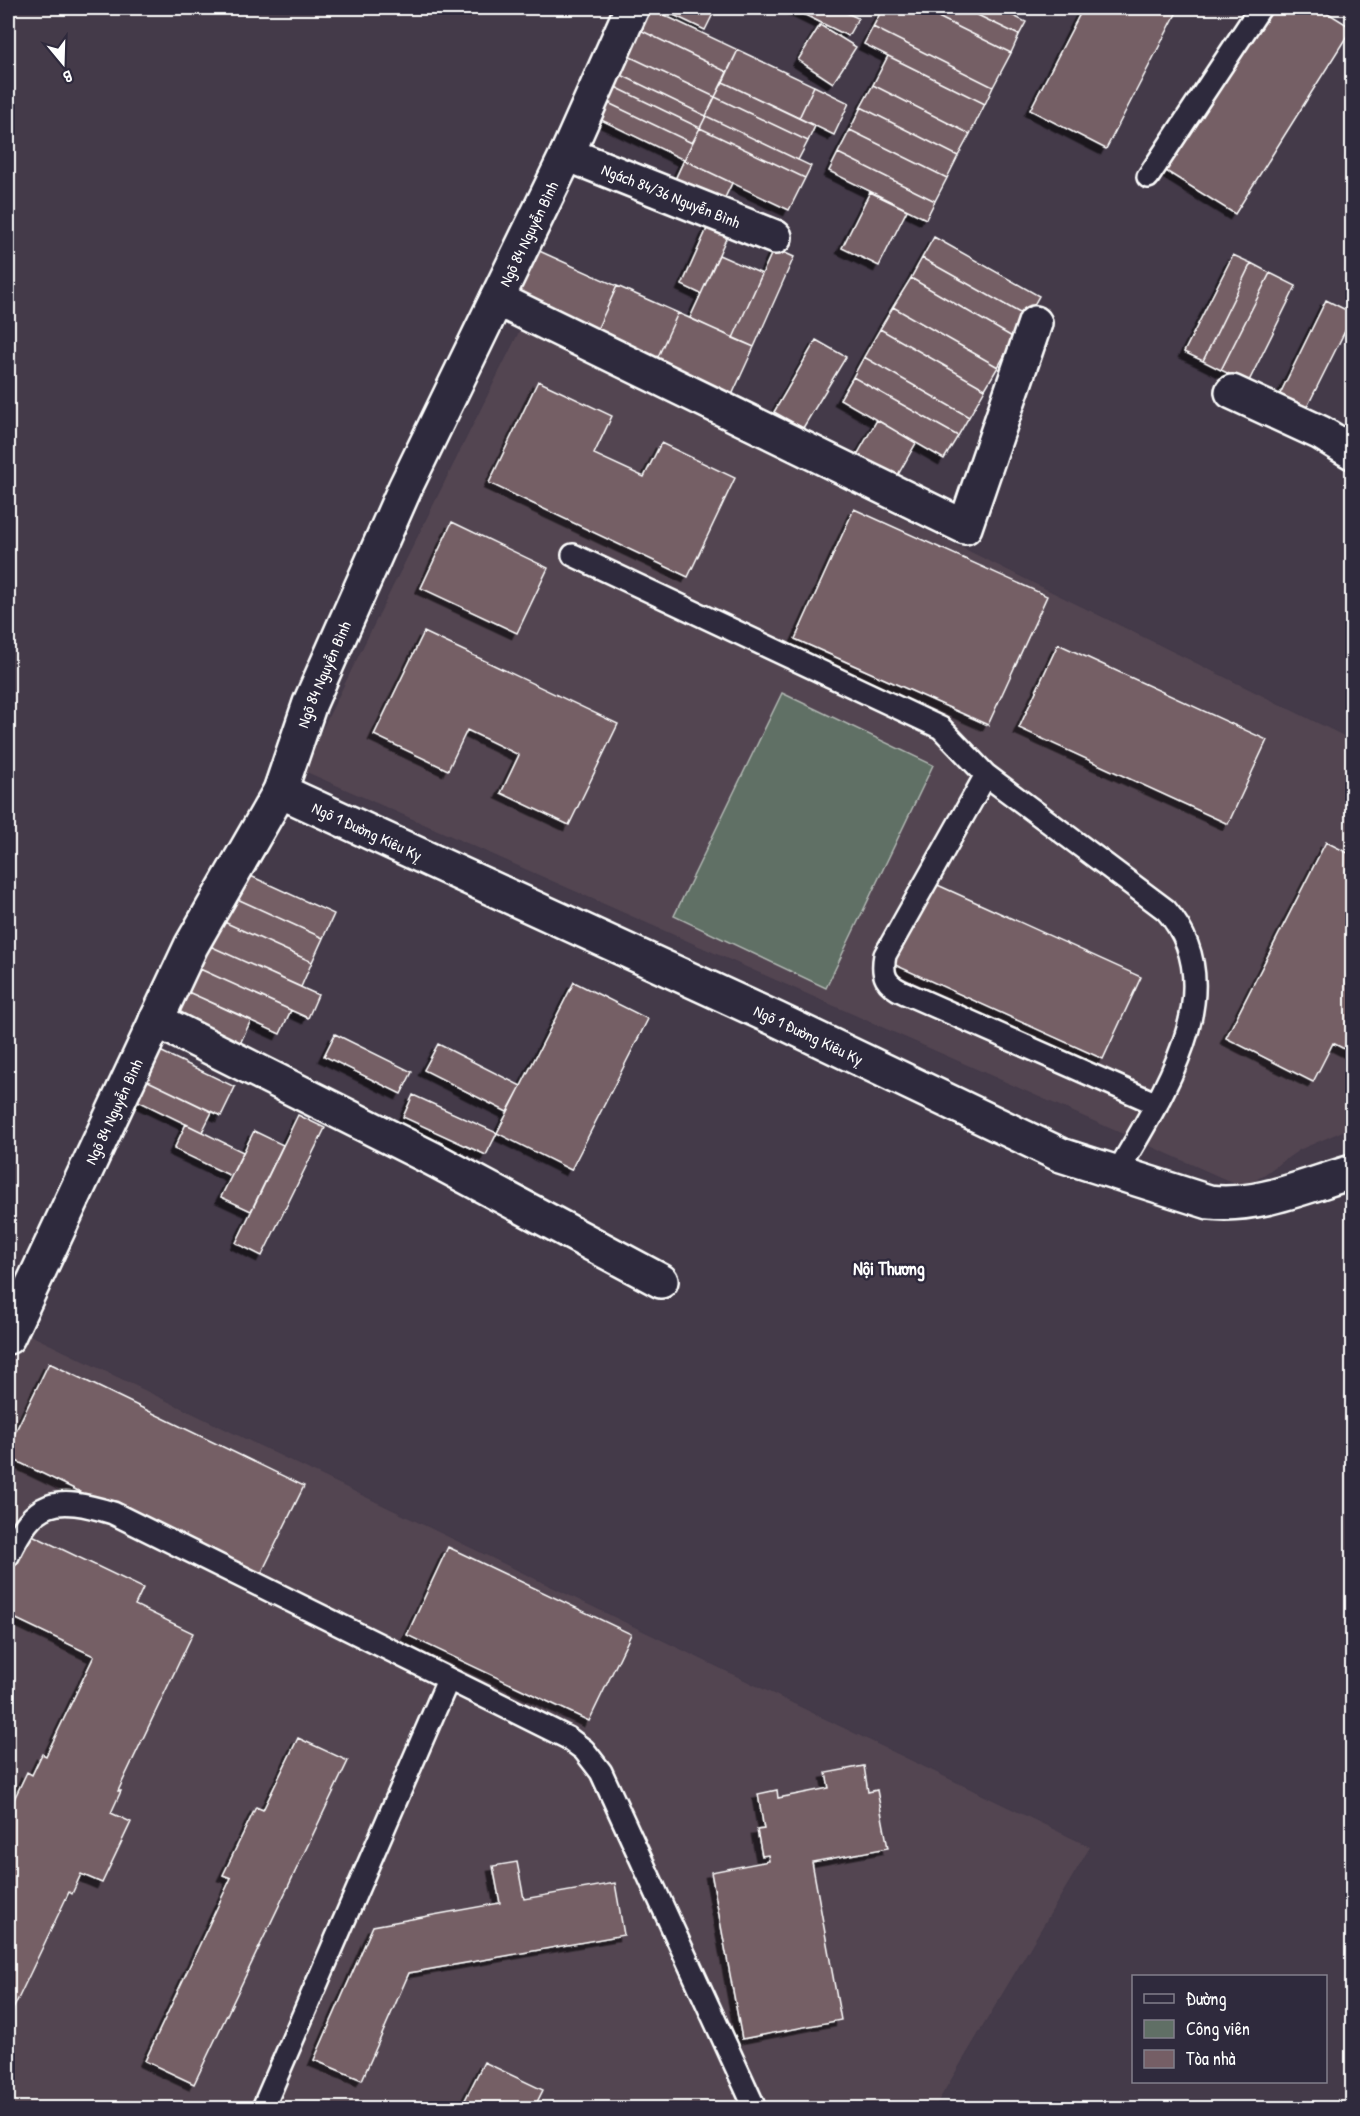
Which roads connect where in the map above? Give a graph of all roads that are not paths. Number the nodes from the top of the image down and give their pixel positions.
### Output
1 (632, 8) edge
2 (1260, 8) edge
3 (567, 154) junction
4 (1148, 177) dead end
5 (775, 237) dead end
6 (497, 299) junction
7 (1035, 323) dead end
8 (1232, 392) dead end
9 (1353, 452) edge
10 (573, 555) dead end
11 (986, 775) junction
12 (280, 791) junction
13 (156, 1020) junction
14 (1157, 1104) junction
15 (1353, 1172) edge
16 (1117, 1173) junction
17 (661, 1281) dead end
18 (8, 1337) edge
19 (8, 1556) edge
20 (448, 1680) junction
21 (753, 2104) dead end
22 (262, 2109) edge

1 - 3 street, Ngõ 84 Nguyễn Bình
2 - 4 lane
3 - 5 street, Ngách 84/36 Nguyễn Bình
3 - 6 street, Ngõ 84 Nguyễn Bình
6 - 7 street
6 - 12 street, Ngõ 84 Nguyễn Bình
8 - 9 street
10 - 11 lane
11 - 14 lane
11 - 14 lane
12 - 13 street, Ngõ 84 Nguyễn Bình
12 - 16 street, Ngõ 1 Đường Kiêu Kỵ
13 - 17 street
13 - 18 street, Ngõ 84 Nguyễn Bình
14 - 16 lane
15 - 16 street, Ngõ 1 Đường Kiêu Kỵ
19 - 20 lane
20 - 21 lane
20 - 22 lane

